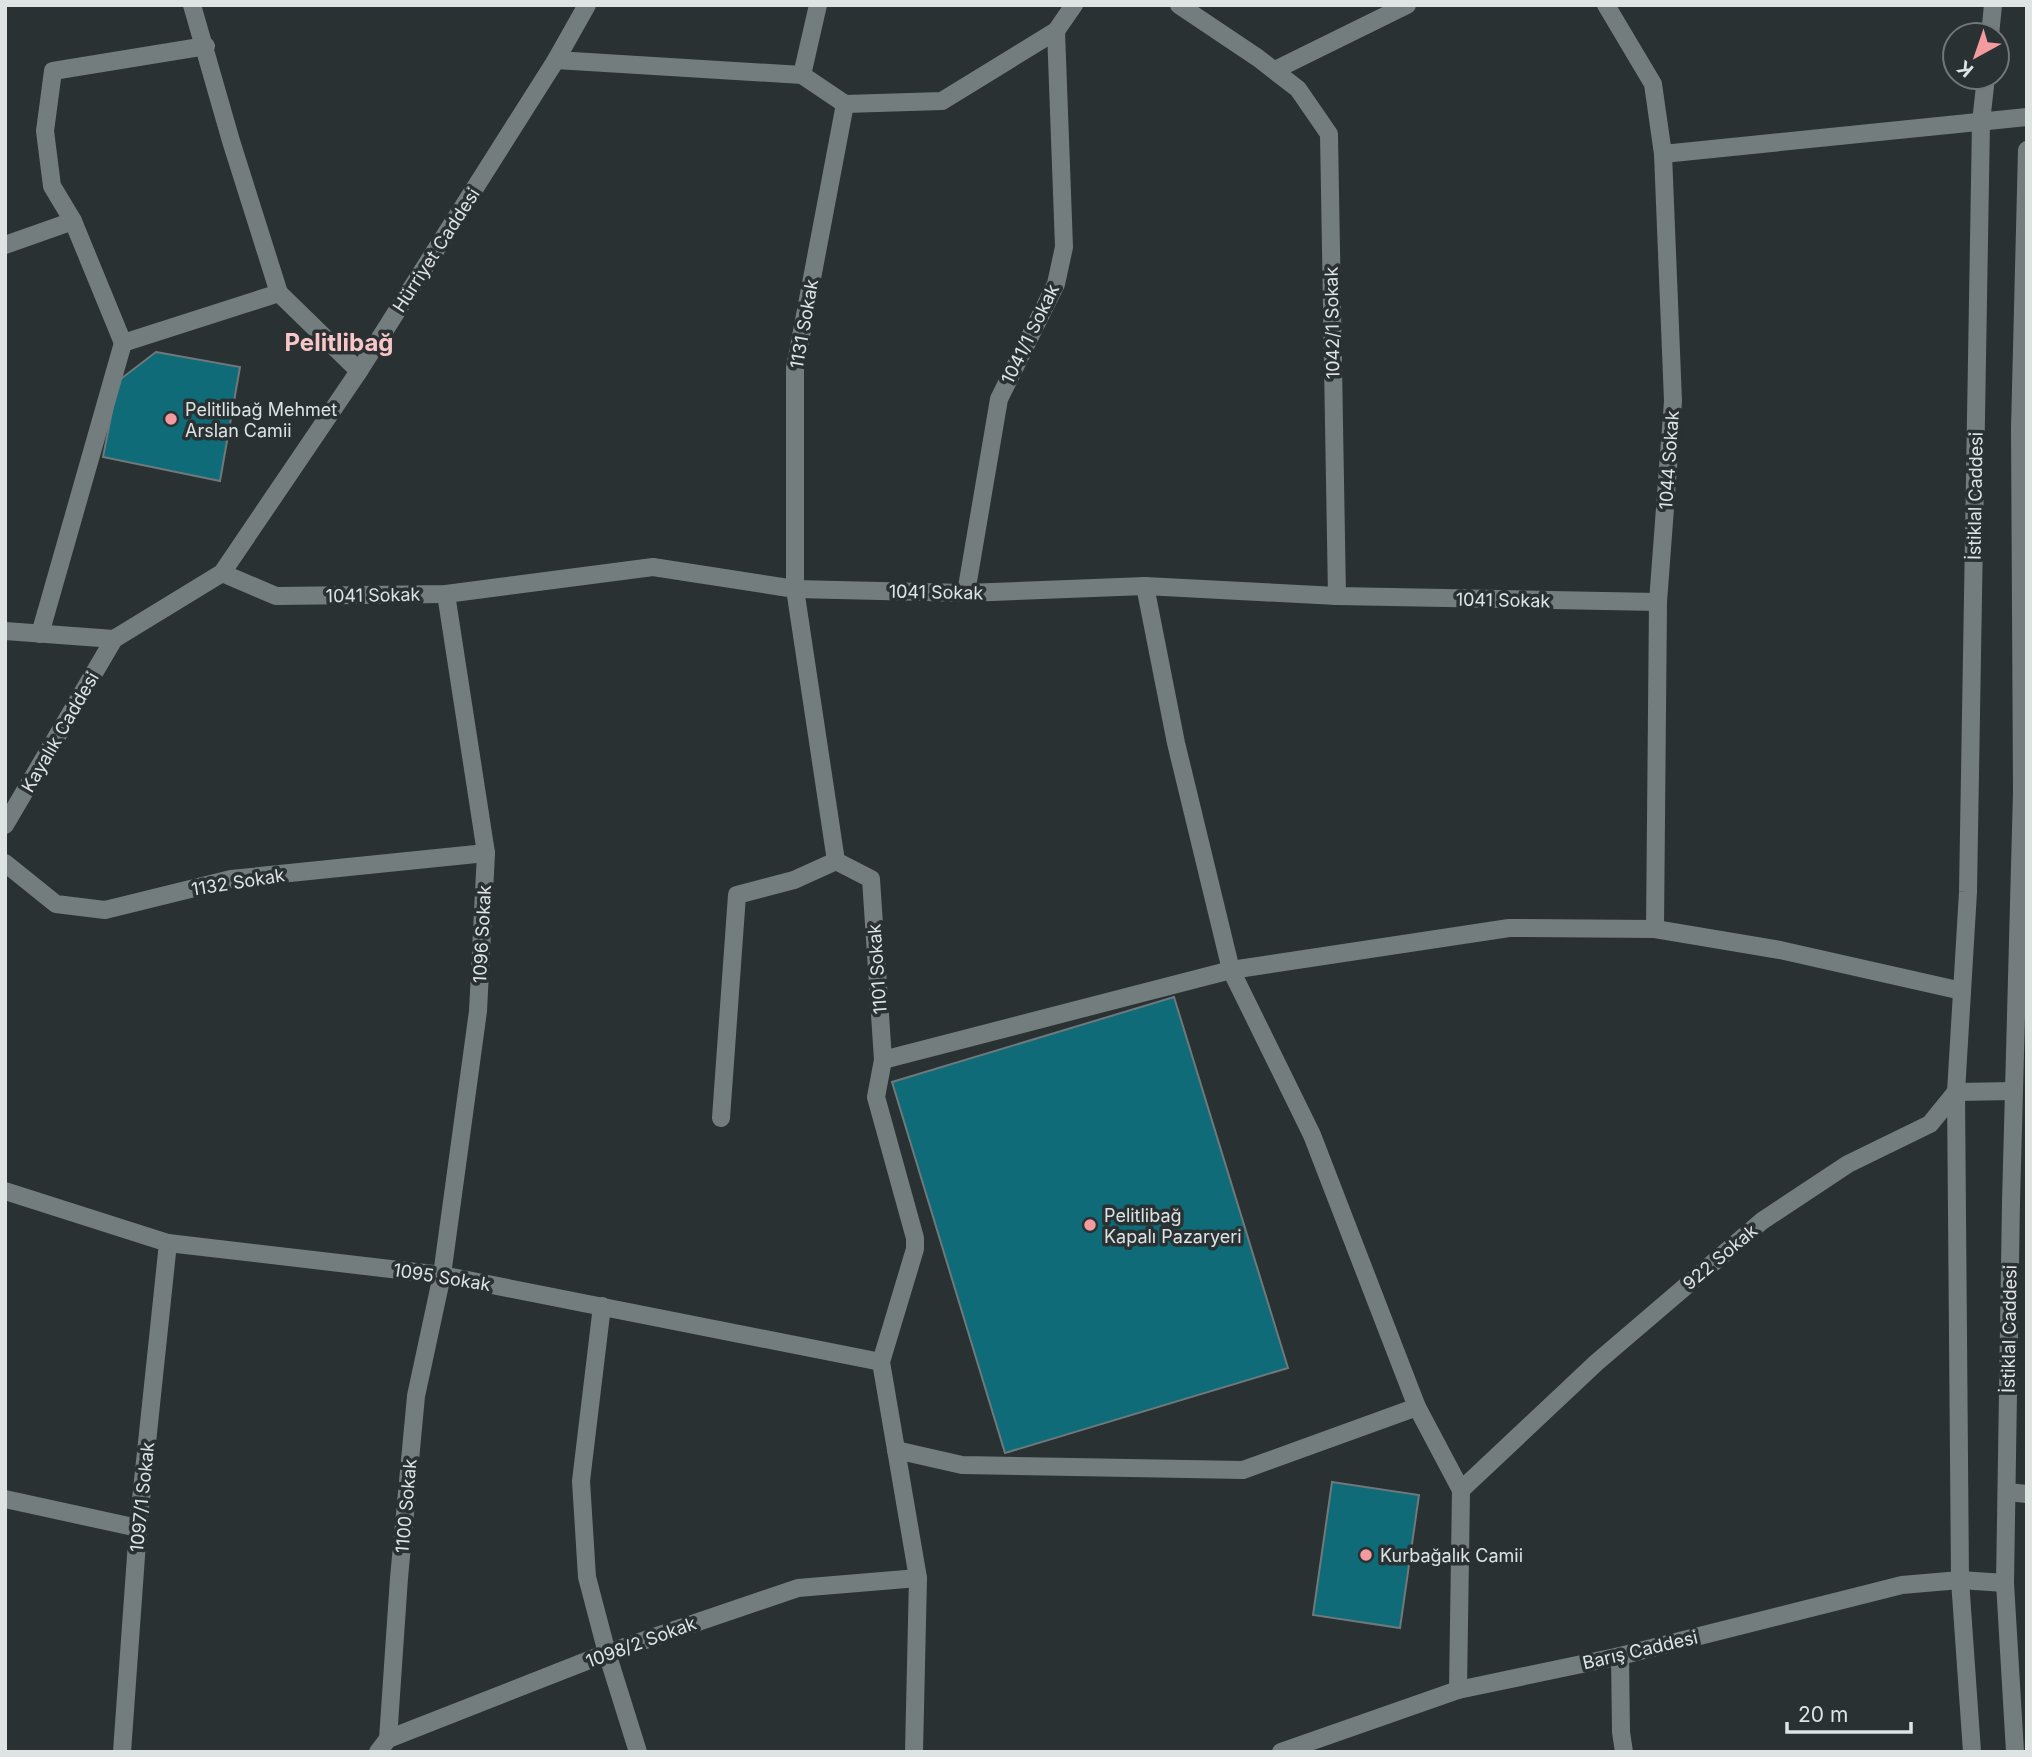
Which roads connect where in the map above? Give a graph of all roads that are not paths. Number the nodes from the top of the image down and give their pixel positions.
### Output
1 (192, 5) edge
2 (587, 5) edge
3 (818, 5) edge
4 (1074, 5) edge
5 (1179, 5) edge
6 (1407, 5) edge
7 (1606, 5) edge
8 (1056, 31) junction
9 (206, 46) junction
10 (556, 60) junction
11 (1275, 71) junction
12 (802, 75) junction
13 (1984, 91) edge
14 (845, 104) junction
15 (2027, 117) edge
16 (1981, 122) junction
17 (2027, 150) edge
18 (1663, 154) junction
19 (73, 221) junction
20 (5, 245) edge
21 (2025, 271) edge
22 (279, 293) junction
23 (123, 343) junction
24 (359, 371) junction
25 (222, 573) junction
26 (1145, 586) junction
27 (795, 589) junction
28 (446, 593) junction
29 (966, 593) junction
30 (1336, 596) junction
31 (1658, 602) junction
32 (5, 631) edge
33 (40, 634) junction
34 (114, 639) junction
35 (2024, 792) edge
36 (5, 825) edge
37 (486, 853) junction
38 (836, 861) junction
39 (5, 863) edge
40 (1655, 929) junction
41 (1231, 970) junction
42 (1962, 991) junction
43 (883, 1060) junction
44 (2020, 1091) edge
45 (1956, 1093) junction
46 (721, 1118) dead end
47 (5, 1191) edge
48 (168, 1242) junction
49 (442, 1275) junction
50 (602, 1306) junction
51 (881, 1362) junction
52 (1418, 1407) junction
53 (896, 1450) junction
54 (1461, 1490) junction
55 (2007, 1492) junction
56 (2027, 1494) edge
57 (5, 1499) edge
58 (138, 1528) junction
59 (918, 1578) junction
60 (1960, 1580) junction
61 (2005, 1583) junction
62 (607, 1653) junction
63 (1620, 1656) junction
64 (1458, 1690) junction
65 (383, 1746) edge
66 (122, 1752) edge
67 (638, 1752) edge
68 (914, 1752) edge
69 (1281, 1752) edge
70 (1624, 1752) edge
71 (1972, 1752) edge
72 (2015, 1752) edge

1 - 9 street
2 - 10 street, Hürriyet Caddesi
3 - 12 street
4 - 8 street
5 - 11 street, 1042/1 Sokak
6 - 11 street
7 - 18 street, 1044 Sokak
8 - 14 street
8 - 29 street, 1041/1 Sokak
9 - 19 street
9 - 22 street
10 - 12 street
10 - 24 street, Hürriyet Caddesi
11 - 30 street, 1042/1 Sokak
12 - 14 street
13 - 16 street, İstiklal Caddesi
14 - 27 street, 1131 Sokak
15 - 16 street
16 - 18 street
16 - 42 street, İstiklal Caddesi
17 - 21 street, İstiklal Caddesi
18 - 31 street, 1044 Sokak
19 - 20 street
19 - 23 street
21 - 35 street, İstiklal Caddesi
22 - 23 street
22 - 24 street
23 - 33 street
24 - 25 street, Hürriyet Caddesi
25 - 28 street, 1041 Sokak
25 - 34 street, Hürriyet Caddesi
26 - 29 street, 1041 Sokak
26 - 30 street, 1041 Sokak
26 - 41 street
27 - 28 street, 1041 Sokak
27 - 29 street, 1041 Sokak
27 - 38 street
28 - 37 street, 1096 Sokak
30 - 31 street, 1041 Sokak
31 - 40 street, 1044 Sokak
32 - 33 street
33 - 34 street
34 - 36 street, Kayalık Caddesi
35 - 44 street, İstiklal Caddesi
37 - 39 street, 1132 Sokak
37 - 49 street, 1096 Sokak
38 - 43 street, 1101 Sokak
38 - 46 street
40 - 41 street
40 - 42 street
41 - 43 street
41 - 52 street
42 - 45 street, İstiklal Caddesi
43 - 51 street, 1101 Sokak
44 - 45 street
44 - 55 street, İstiklal Caddesi
45 - 54 street, 922 Sokak
45 - 60 street
47 - 48 street, 1095 Sokak
48 - 49 street, 1095 Sokak
48 - 58 street, 1097/1 Sokak
49 - 50 street, 1095 Sokak
49 - 65 street, 1100 Sokak
50 - 51 street, 1095 Sokak
50 - 62 street
51 - 53 street
52 - 53 street
52 - 54 street
53 - 59 street
54 - 64 street
55 - 56 street
55 - 61 street, İstiklal Caddesi
57 - 58 street
58 - 66 street, 1097/1 Sokak
59 - 62 street, 1098/2 Sokak
59 - 68 street
60 - 61 street, Barış Caddesi
60 - 63 street, Barış Caddesi
60 - 71 street
61 - 72 street, İstiklal Caddesi
62 - 65 street, 1098/2 Sokak
62 - 67 street
63 - 64 street, Barış Caddesi
63 - 70 street
64 - 69 street, Barış Caddesi

